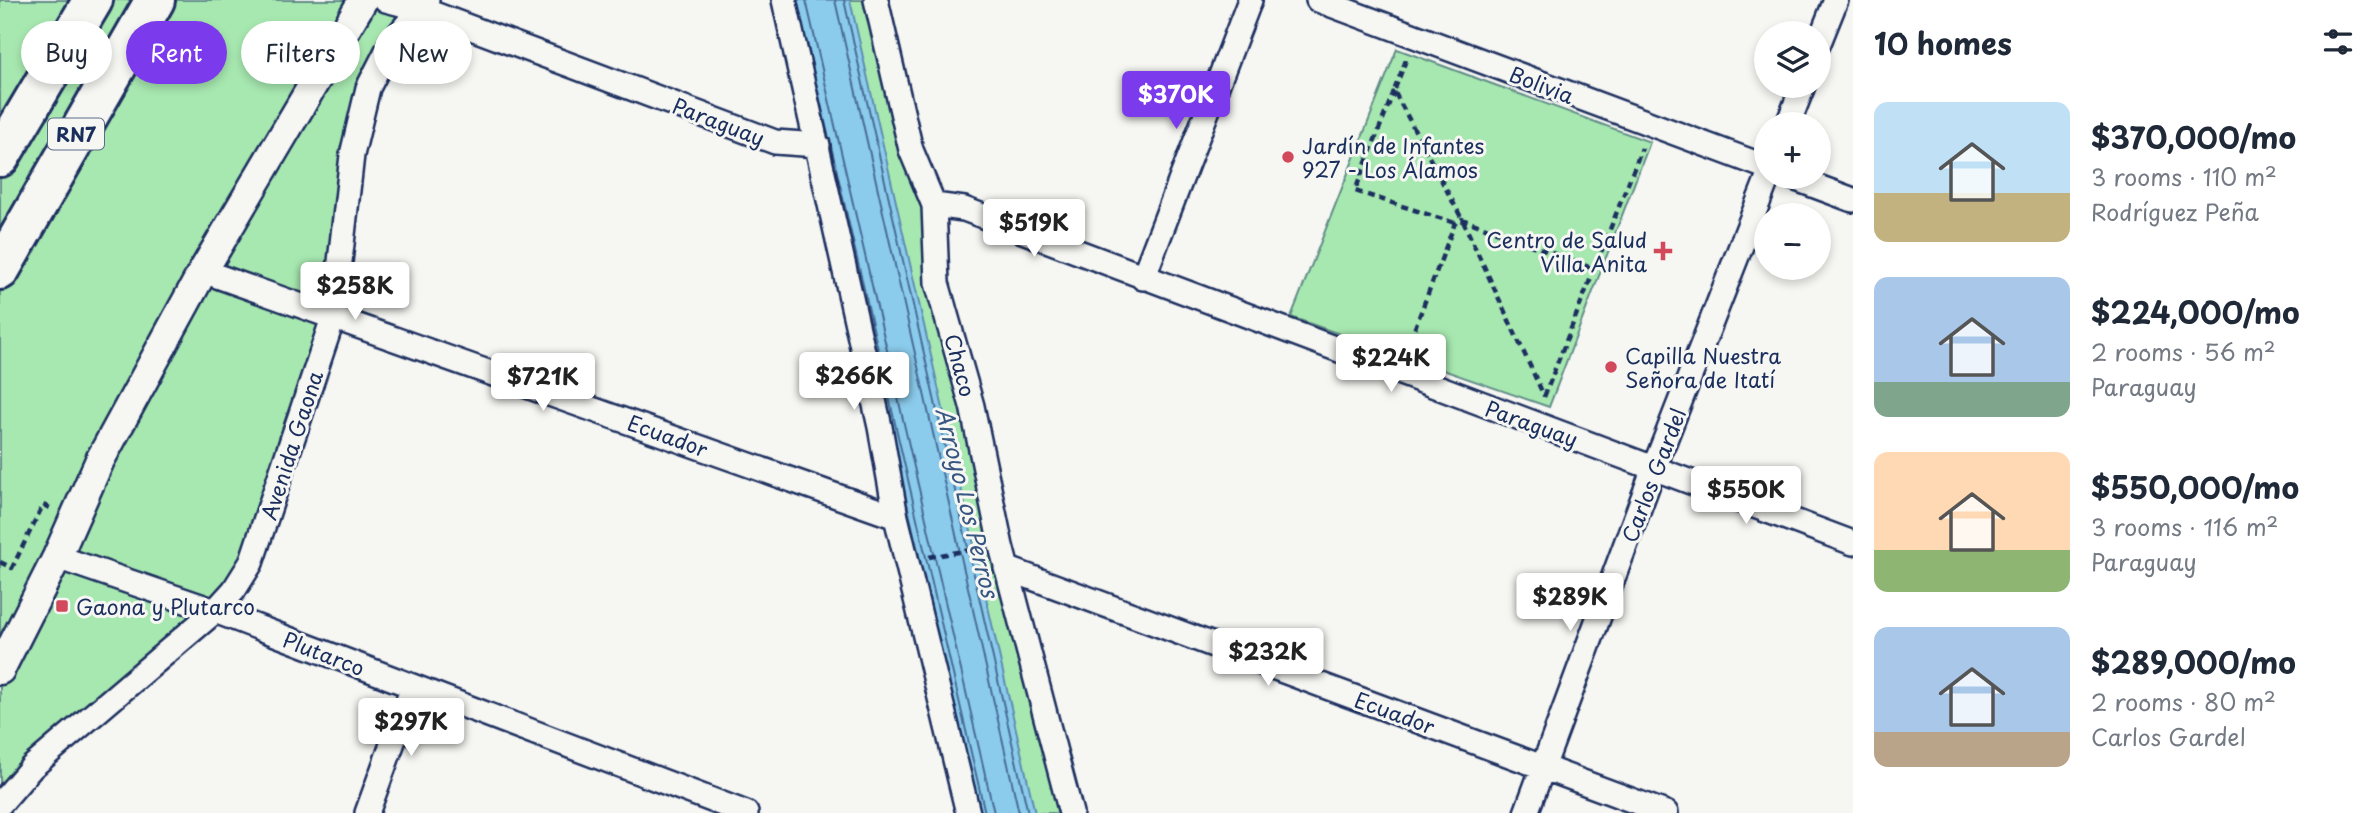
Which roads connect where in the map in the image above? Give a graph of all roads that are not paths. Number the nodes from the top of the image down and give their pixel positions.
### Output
1 (93, 0) edge
2 (155, 0) edge
3 (363, 0) edge
4 (386, 0) edge
5 (785, 0) edge
6 (876, 0) edge
7 (1250, 0) edge
8 (1318, 0) edge
9 (1836, 0) edge
10 (424, 4) edge
11 (1828, 21) edge
12 (817, 145) junction
13 (0, 157) edge
14 (1754, 163) edge
15 (1763, 189) edge
16 (1823, 189) edge
17 (1853, 200) edge
18 (934, 205) junction
19 (0, 270) edge
20 (203, 271) junction
21 (1143, 278) junction
22 (334, 315) junction
23 (1654, 468) junction
24 (896, 517) junction
25 (1853, 543) edge
26 (57, 556) junction
27 (1006, 568) junction
28 (215, 611) junction
29 (0, 670) edge
30 (413, 687) junction
31 (1544, 766) junction
32 (0, 804) edge
33 (367, 813) edge
34 (746, 813) edge
35 (968, 813) edge
36 (1071, 813) edge
37 (1526, 813) edge
38 (1665, 813) edge

1 - 13 highway, RN7
2 - 19 highway, RN7
3 - 20 street
4 - 10 street, Paraguay
5 - 12 street
6 - 18 street, Chaco
7 - 21 street
8 - 14 street, Bolivia
9 - 11 street
10 - 12 street, Paraguay
10 - 22 street, Avenida Gaona
12 - 24 street
15 - 23 street, Carlos Gardel
16 - 17 street
18 - 21 street, Paraguay
18 - 27 street, Chaco
20 - 22 street, Ecuador
20 - 26 street
21 - 23 street, Paraguay
22 - 24 street, Ecuador
22 - 28 street, Avenida Gaona
23 - 25 street, Paraguay
23 - 31 street, Carlos Gardel
24 - 35 street
26 - 28 street, Plutarco
26 - 29 street
27 - 31 street, Ecuador
27 - 36 street, Chaco
28 - 30 street, Plutarco
28 - 32 street, Avenida Gaona
30 - 33 street
30 - 34 street, Plutarco
31 - 37 street, Carlos Gardel
31 - 38 street, Ecuador

